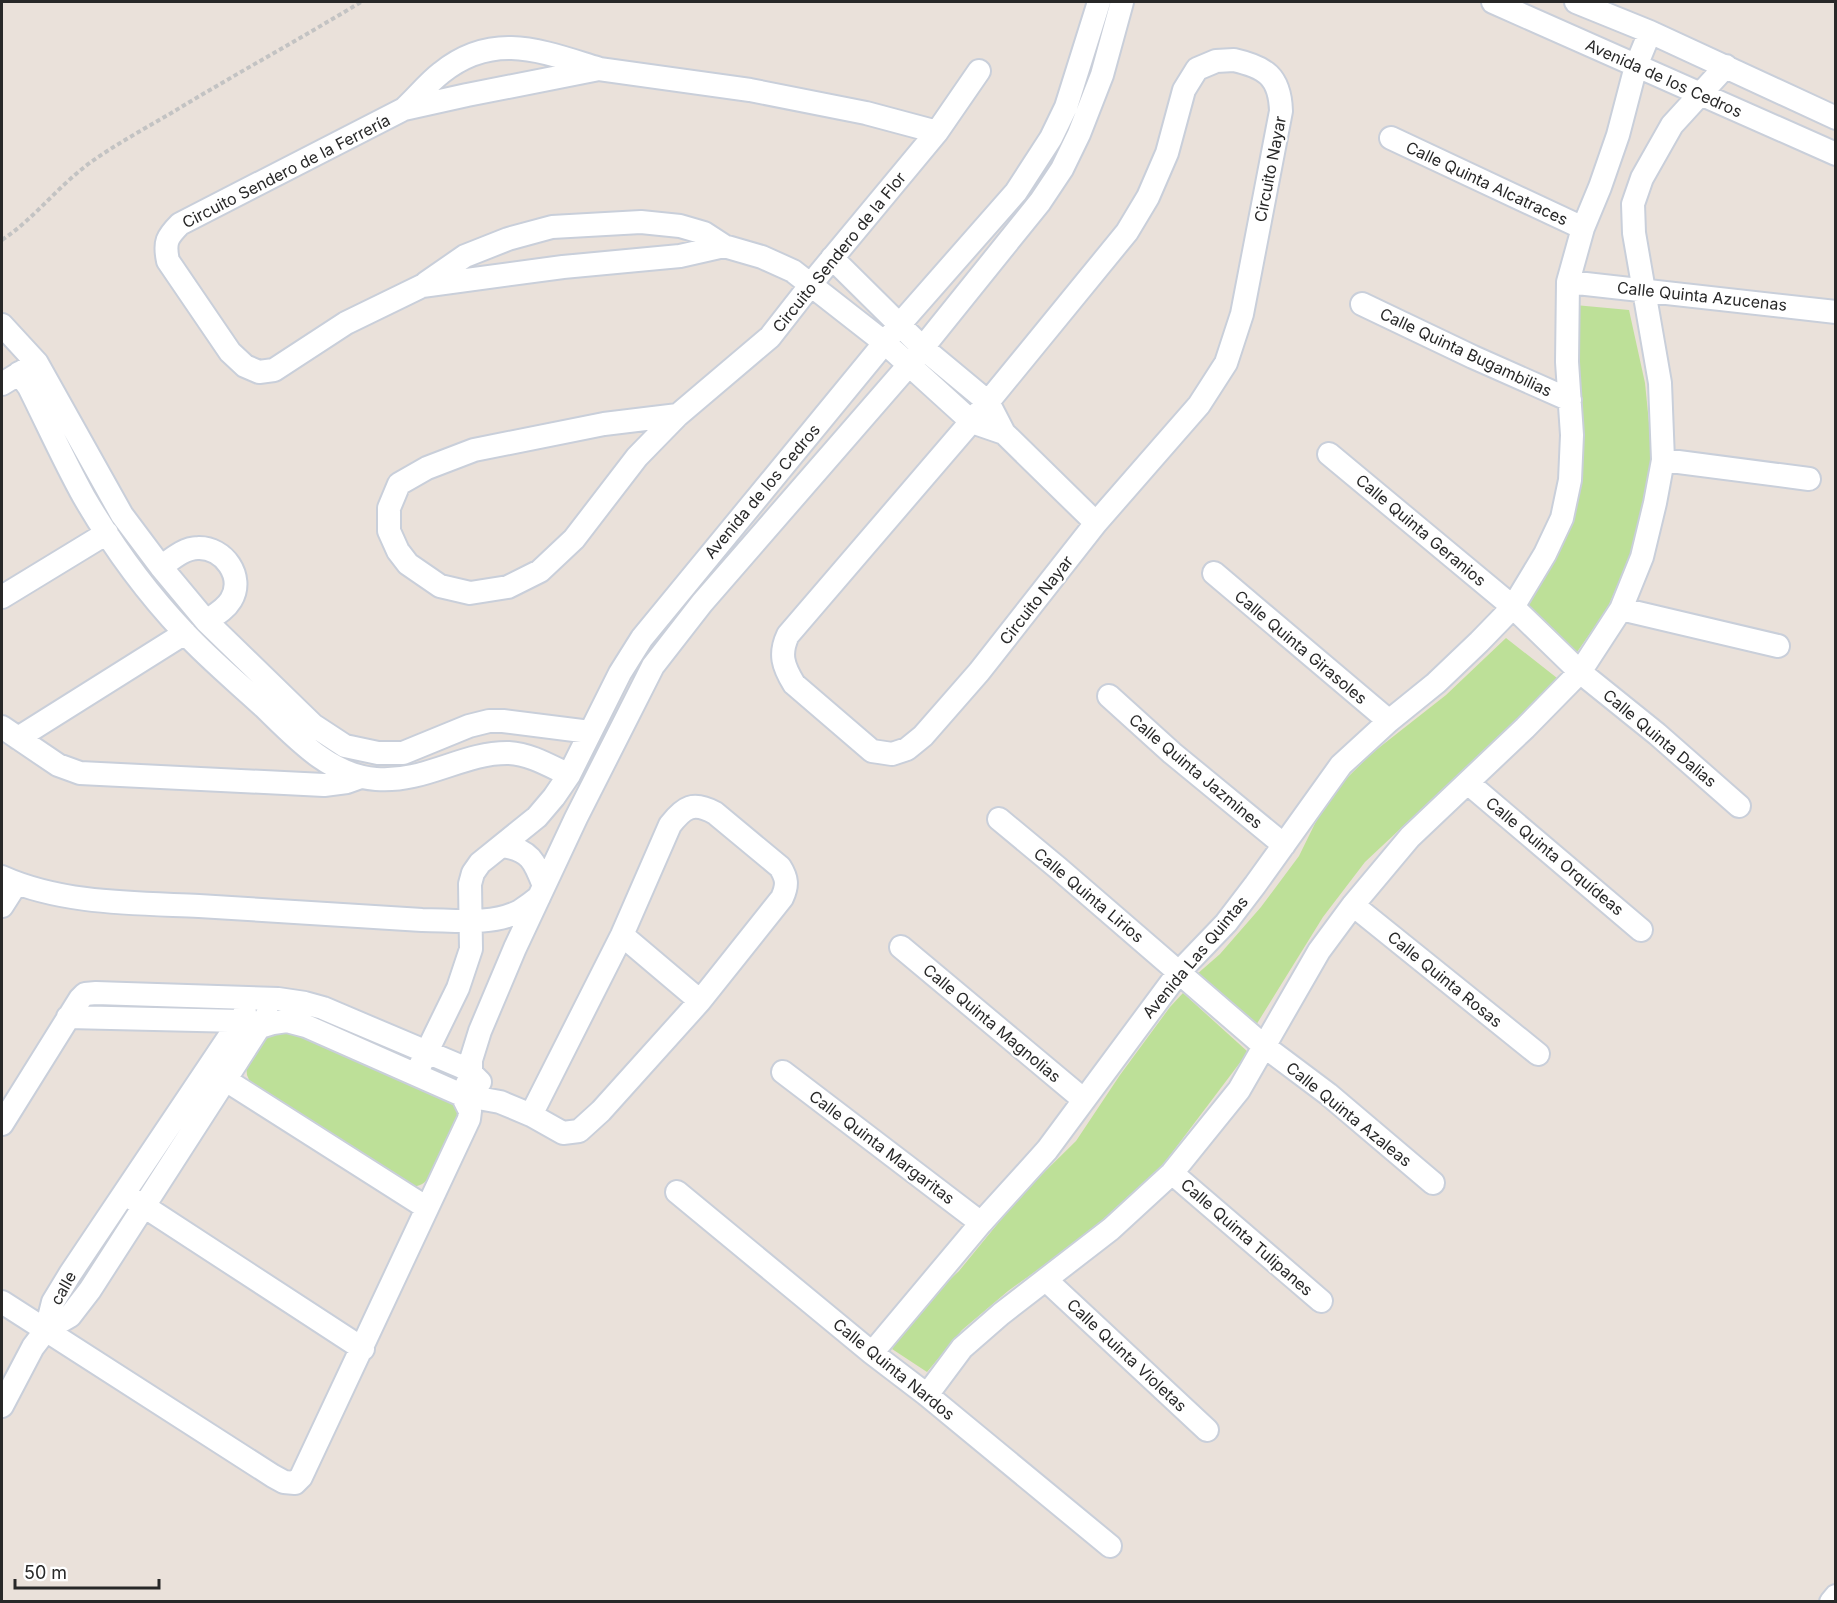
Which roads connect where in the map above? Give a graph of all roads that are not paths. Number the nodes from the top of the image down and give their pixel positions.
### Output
1 (1099, 2) edge
2 (1122, 2) edge
3 (1493, 2) edge
4 (1576, 2) edge
5 (1650, 32) junction
6 (1636, 66) junction
7 (1726, 66) junction
8 (598, 69) junction
9 (979, 70) dead end
10 (1702, 94) junction
11 (404, 109) junction
12 (1836, 118) edge
13 (937, 132) junction
14 (1391, 138) dead end
15 (1836, 153) edge
16 (1609, 161) junction
17 (1642, 178) junction
18 (1583, 228) junction
19 (724, 246) junction
20 (832, 258) junction
21 (1568, 282) junction
22 (812, 285) junction
23 (422, 286) junction
24 (1644, 290) junction
25 (1362, 304) dead end
26 (1836, 312) edge
27 (900, 324) junction
28 (2, 325) edge
29 (885, 344) junction
30 (922, 348) junction
31 (908, 366) junction
32 (19, 373) edge
33 (1570, 400) junction
34 (988, 402) junction
35 (678, 414) junction
36 (972, 422) junction
37 (1004, 433) junction
38 (1329, 454) dead end
39 (1663, 460) junction
40 (1809, 479) dead end
41 (1096, 523) junction
42 (107, 532) junction
43 (161, 567) junction
44 (1214, 573) dead end
45 (2, 597) edge
46 (1513, 607) junction
47 (1621, 609) junction
48 (206, 621) junction
49 (184, 633) junction
50 (1778, 646) dead end
51 (1580, 672) junction
52 (1109, 696) dead end
53 (1389, 721) junction
54 (469, 726) junction
55 (10, 732) edge
56 (585, 742) junction
57 (480, 756) junction
58 (604, 763) junction
59 (568, 775) junction
60 (361, 777) junction
61 (1468, 783) junction
62 (1739, 806) dead end
63 (999, 819) dead end
64 (1284, 844) junction
65 (502, 846) junction
66 (9, 880) edge
67 (541, 892) junction
68 (1353, 905) junction
69 (2, 906) edge
70 (471, 921) junction
71 (1641, 930) dead end
72 (622, 935) junction
73 (901, 947) dead end
74 (1179, 972) junction
75 (255, 998) junction
76 (278, 999) junction
77 (700, 1001) junction
78 (68, 1017) junction
79 (250, 1024) junction
80 (1264, 1046) junction
81 (427, 1052) junction
82 (1538, 1054) dead end
83 (471, 1071) junction
84 (783, 1072) dead end
85 (416, 1074) junction
86 (217, 1075) junction
87 (462, 1095) junction
88 (1084, 1100) junction
89 (500, 1102) junction
90 (531, 1115) junction
91 (2, 1124) edge
92 (1172, 1173) junction
93 (1433, 1184) dead end
94 (677, 1192) dead end
95 (124, 1193) junction
96 (145, 1206) junction
97 (427, 1208) junction
98 (981, 1223) junction
99 (1046, 1280) junction
100 (1321, 1301) dead end
101 (2, 1302) edge
102 (46, 1330) junction
103 (363, 1349) junction
104 (872, 1353) junction
105 (927, 1395) junction
106 (2, 1406) edge
107 (1207, 1430) dead end
108 (1110, 1546) dead end
109 (1836, 1596) edge
110 (1831, 1602) edge

1 - 27 street, Avenida de los Cedros
2 - 30 street, Avenida de los Cedros
3 - 6 street, Avenida de los Cedros
4 - 5 street
5 - 6 street, Avenida Las Quintas
5 - 7 street
6 - 10 street, Avenida de los Cedros
6 - 16 street, Avenida Las Quintas
7 - 10 street
7 - 12 street
8 - 11 street, Circuito Sendero de la Ferrería
8 - 11 street, Circuito Sendero de la Ferrería
8 - 13 street, Circuito Sendero de la Ferrería
9 - 13 street, Circuito Sendero de la Flor
10 - 15 street, Avenida de los Cedros
10 - 17 street
11 - 23 street, Circuito Sendero de la Ferrería
13 - 20 street, Circuito Sendero de la Flor
14 - 18 street, Calle Quinta Alcatraces
16 - 17 street
16 - 18 street, Avenida Las Quintas
17 - 24 street
18 - 21 street, Avenida Las Quintas
19 - 22 street, Circuito Sendero de la Ferrería
19 - 23 street, Circuito Sendero de la Ferrería
19 - 23 street, Circuito Sendero de la Ferrería
20 - 22 street, Circuito Sendero de la Flor
20 - 27 street
21 - 24 street, Calle Quinta Azucenas
21 - 33 street, Avenida Las Quintas
22 - 29 street, Circuito Sendero de la Ferrería
22 - 35 street, Circuito Sendero de la Flor
24 - 26 street, Calle Quinta Azucenas
24 - 39 street
25 - 33 street, Calle Quinta Bugambilias
27 - 29 street, Avenida de los Cedros
27 - 30 street
28 - 32 street
29 - 31 street, Circuito Sendero de la Ferrería
29 - 56 street, Avenida de los Cedros
30 - 31 street, Avenida de los Cedros
30 - 34 street
31 - 36 street, Circuito Sendero de la Ferrería
31 - 58 street, Avenida de los Cedros
32 - 42 street
32 - 43 street
33 - 46 street, Avenida Las Quintas
34 - 36 street, Circuito Nayar
34 - 37 street
34 - 41 street, Circuito Nayar
35 - 35 street, Circuito Sendero de la Flor
36 - 37 street
36 - 41 street, Circuito Nayar
37 - 41 street
38 - 46 street, Calle Quinta Geranios
39 - 40 street
39 - 47 street
42 - 45 street
42 - 49 street
43 - 48 street
43 - 48 street
44 - 53 street, Calle Quinta Girasoles
46 - 51 street, Calle Quinta Geranios
46 - 53 street, Avenida Las Quintas
47 - 50 street
47 - 51 street
48 - 54 street
49 - 55 street
49 - 60 street
51 - 61 street
51 - 62 street, Calle Quinta Dalias
52 - 64 street, Calle Quinta Jazmines
53 - 64 street, Avenida Las Quintas
54 - 56 street
54 - 57 street
55 - 60 street
56 - 58 street
56 - 59 street, Avenida de los Cedros
57 - 59 street
57 - 60 street
58 - 67 street, Avenida de los Cedros
59 - 65 street, Avenida de los Cedros
61 - 68 street
61 - 71 street, Calle Quinta Orquídeas
63 - 74 street, Calle Quinta Lirios
64 - 74 street, Avenida Las Quintas
65 - 67 street
65 - 70 street, Avenida de los Cedros
66 - 69 street
66 - 70 street
67 - 70 street
67 - 83 street, Avenida de los Cedros
68 - 80 street
68 - 82 street, Calle Quinta Rosas
70 - 81 street, Avenida de los Cedros
72 - 77 street
72 - 77 street
72 - 90 street
73 - 88 street, Calle Quinta Magnolias
74 - 80 street, Calle Quinta Lirios
74 - 88 street, Avenida Las Quintas
75 - 76 street
75 - 78 street
75 - 79 street, calle
76 - 79 street, calle
76 - 81 street
77 - 90 street
78 - 79 street
78 - 91 street
79 - 85 street
79 - 86 street, calle
80 - 92 street
80 - 93 street, Calle Quinta Azaleas
81 - 83 street
81 - 85 street, Avenida de los Cedros
83 - 87 street, Avenida de los Cedros
83 - 89 street
84 - 98 street, Calle Quinta Margaritas
85 - 87 street
86 - 95 street, calle
86 - 96 street, calle
86 - 97 street
87 - 89 street
87 - 97 street
88 - 98 street, Avenida Las Quintas
89 - 90 street
92 - 99 street
92 - 100 street, Calle Quinta Tulipanes
94 - 104 street, Calle Quinta Nardos
95 - 96 street
95 - 102 street, calle
96 - 102 street, calle
96 - 103 street
97 - 103 street
98 - 104 street, Avenida Las Quintas
99 - 105 street
99 - 107 street, Calle Quinta Violetas
101 - 102 street
102 - 103 street
102 - 106 street
104 - 105 street, Calle Quinta Nardos
105 - 108 street, Calle Quinta Nardos
109 - 110 street

